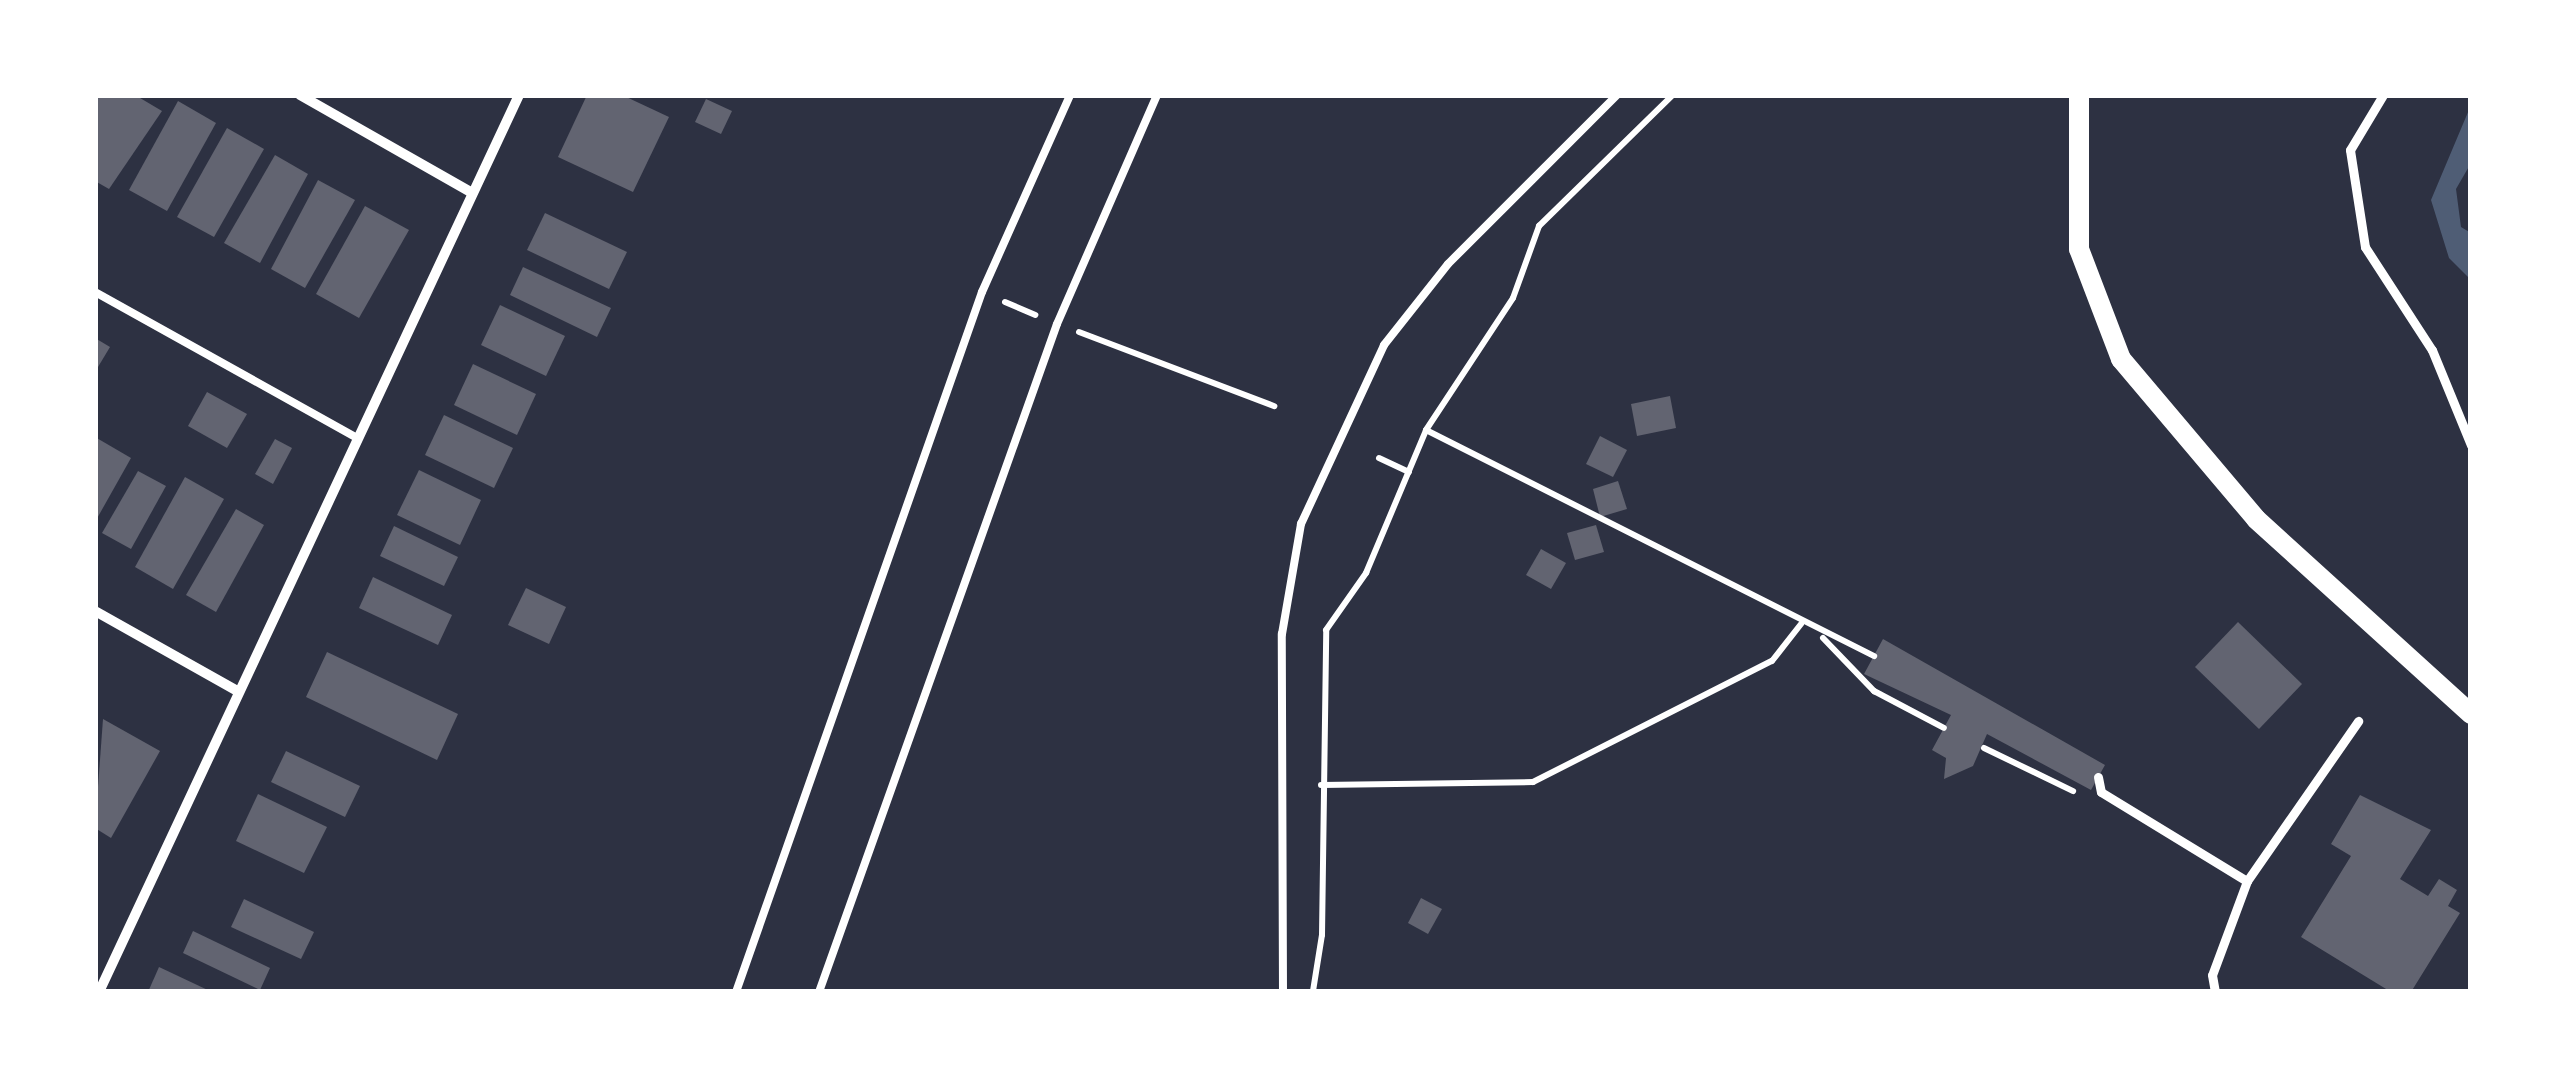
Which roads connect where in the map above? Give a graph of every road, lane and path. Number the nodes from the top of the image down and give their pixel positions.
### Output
1 (300, 95) edge
2 (519, 95) edge
3 (1070, 95) edge
4 (1157, 95) edge
5 (1616, 95) edge
6 (1674, 95) edge
7 (2079, 95) edge
8 (2383, 95) edge
9 (471, 192) junction
10 (95, 292) edge
11 (982, 292) junction
12 (1057, 324) junction
13 (1274, 406) dead end
14 (1426, 430) junction
15 (357, 438) junction
16 (2471, 445) edge
17 (1380, 458) dead end
18 (1409, 472) junction
19 (95, 611) edge
20 (1801, 624) junction
21 (1818, 634) junction
22 (1874, 656) dead end
23 (236, 690) junction
24 (2471, 714) edge
25 (2358, 721) dead end
26 (1944, 728) dead end
27 (1984, 748) dead end
28 (2098, 778) dead end
29 (1320, 784) junction
30 (2101, 792) junction
31 (2247, 882) junction
32 (99, 992) edge
33 (736, 992) edge
34 (820, 992) edge
35 (1283, 992) edge
36 (1312, 992) edge
37 (2214, 992) edge

1 - 9 street
2 - 9 street
3 - 11 lane
4 - 12 lane
5 - 35 lane
6 - 14 path
7 - 24 main road
8 - 16 street
9 - 15 street
10 - 15 lane
11 - 12 path
11 - 33 lane
12 - 13 path
12 - 34 lane
14 - 18 path
14 - 20 path
15 - 23 street
17 - 18 path
18 - 29 path
19 - 23 street
20 - 21 path
20 - 29 path
21 - 22 path
21 - 26 path
23 - 32 street
25 - 31 street
27 - 30 path
28 - 30 street
29 - 36 path
30 - 31 street
31 - 37 street

